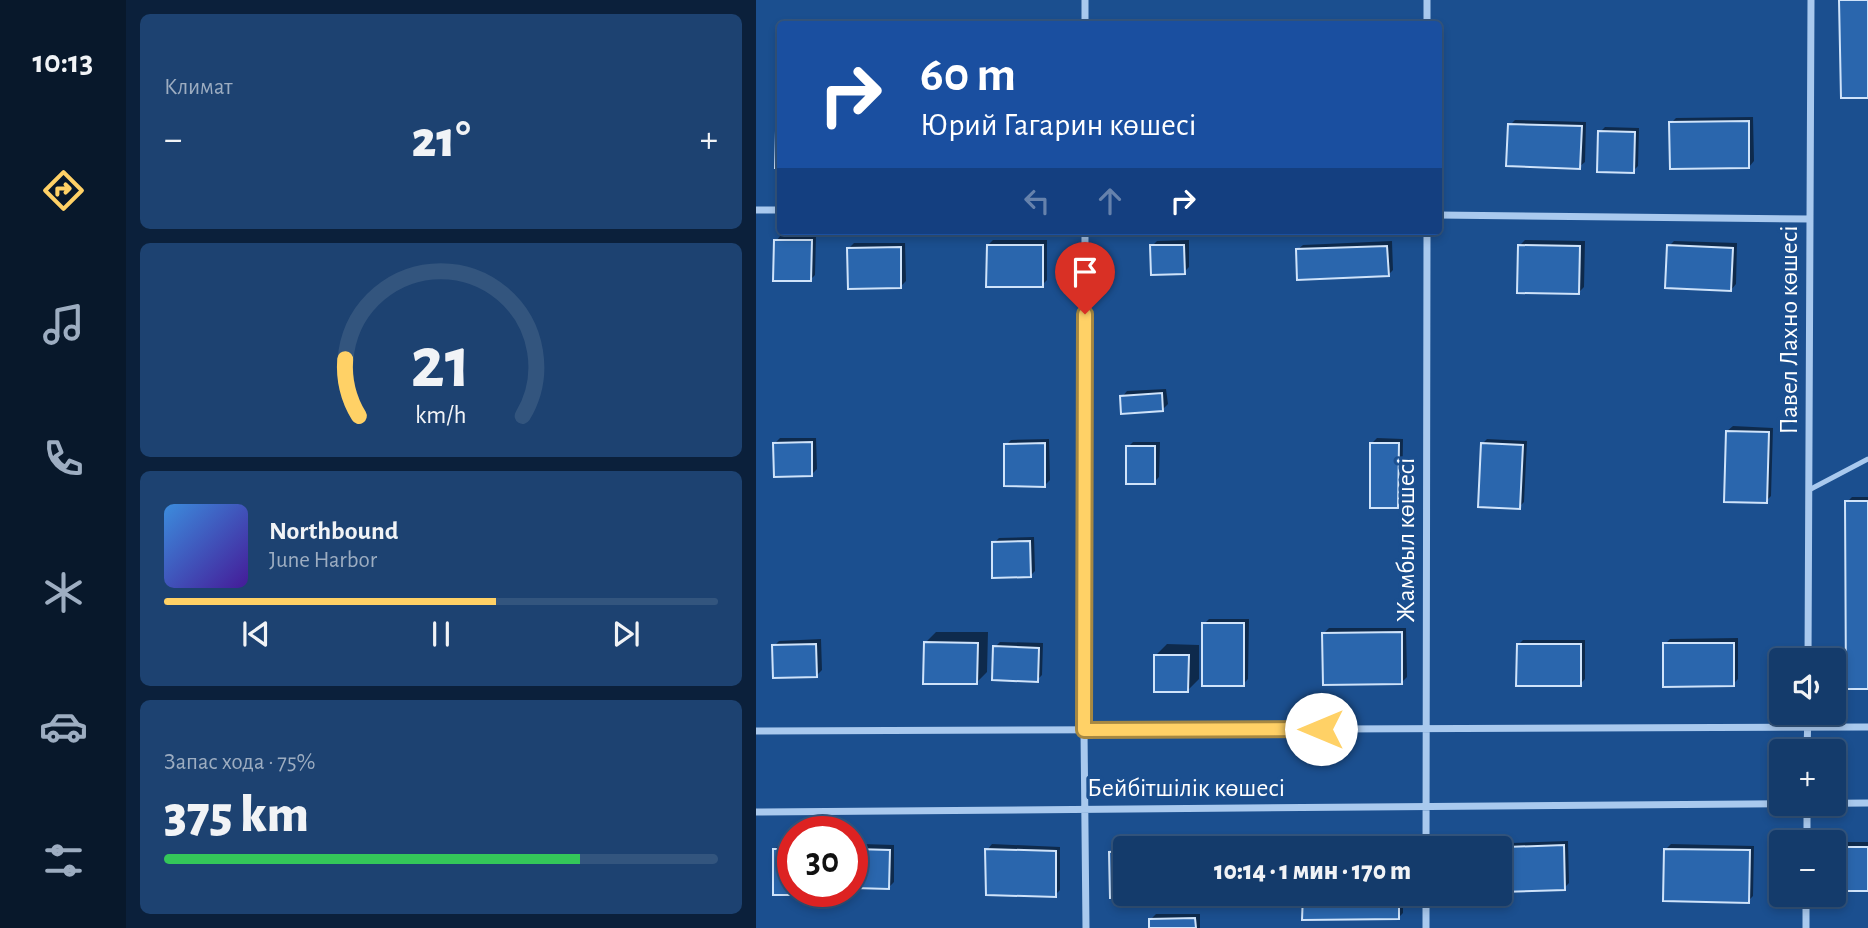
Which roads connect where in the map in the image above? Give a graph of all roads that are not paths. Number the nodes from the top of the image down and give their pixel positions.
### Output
1 (1085, 0) edge
2 (1427, 0) edge
3 (1811, 0) edge
4 (1085, 21) edge
5 (1427, 21) edge
6 (756, 210) edge
7 (777, 210) edge
8 (1442, 215) edge
9 (1810, 219) junction
10 (1085, 235) edge
11 (1427, 235) edge
12 (1868, 459) edge
13 (1809, 490) junction
14 (1808, 648) edge
15 (1808, 727) junction
16 (1868, 727) edge
17 (1426, 729) junction
18 (1084, 730) junction
19 (756, 731) edge
20 (1808, 739) edge
21 (1846, 803) edge
22 (1868, 803) edge
23 (1769, 804) edge
24 (1426, 806) junction
25 (1085, 809) junction
26 (756, 812) edge
27 (1426, 836) edge
28 (1426, 906) edge
29 (1807, 907) edge
30 (1086, 928) edge
31 (1426, 928) edge
32 (1806, 928) edge

1 - 4 street
2 - 5 street
3 - 9 street, Павел Лахно көшесі
6 - 7 street
8 - 9 street
9 - 13 street, Павел Лахно көшесі
10 - 18 street
11 - 17 street, Жамбыл көшесі
12 - 13 lane
13 - 14 street, Павел Лахно көшесі
15 - 16 street
15 - 17 street
15 - 20 street
17 - 18 street
17 - 24 street, Жамбыл көшесі
18 - 19 street
18 - 25 street
21 - 22 street, Бейбітшілік көшесі
23 - 24 street, Бейбітшілік көшесі
24 - 25 street, Бейбітшілік көшесі
24 - 27 street, Жамбыл көшесі
25 - 26 street, Бейбітшілік көшесі
25 - 30 street
28 - 31 street
29 - 32 street

